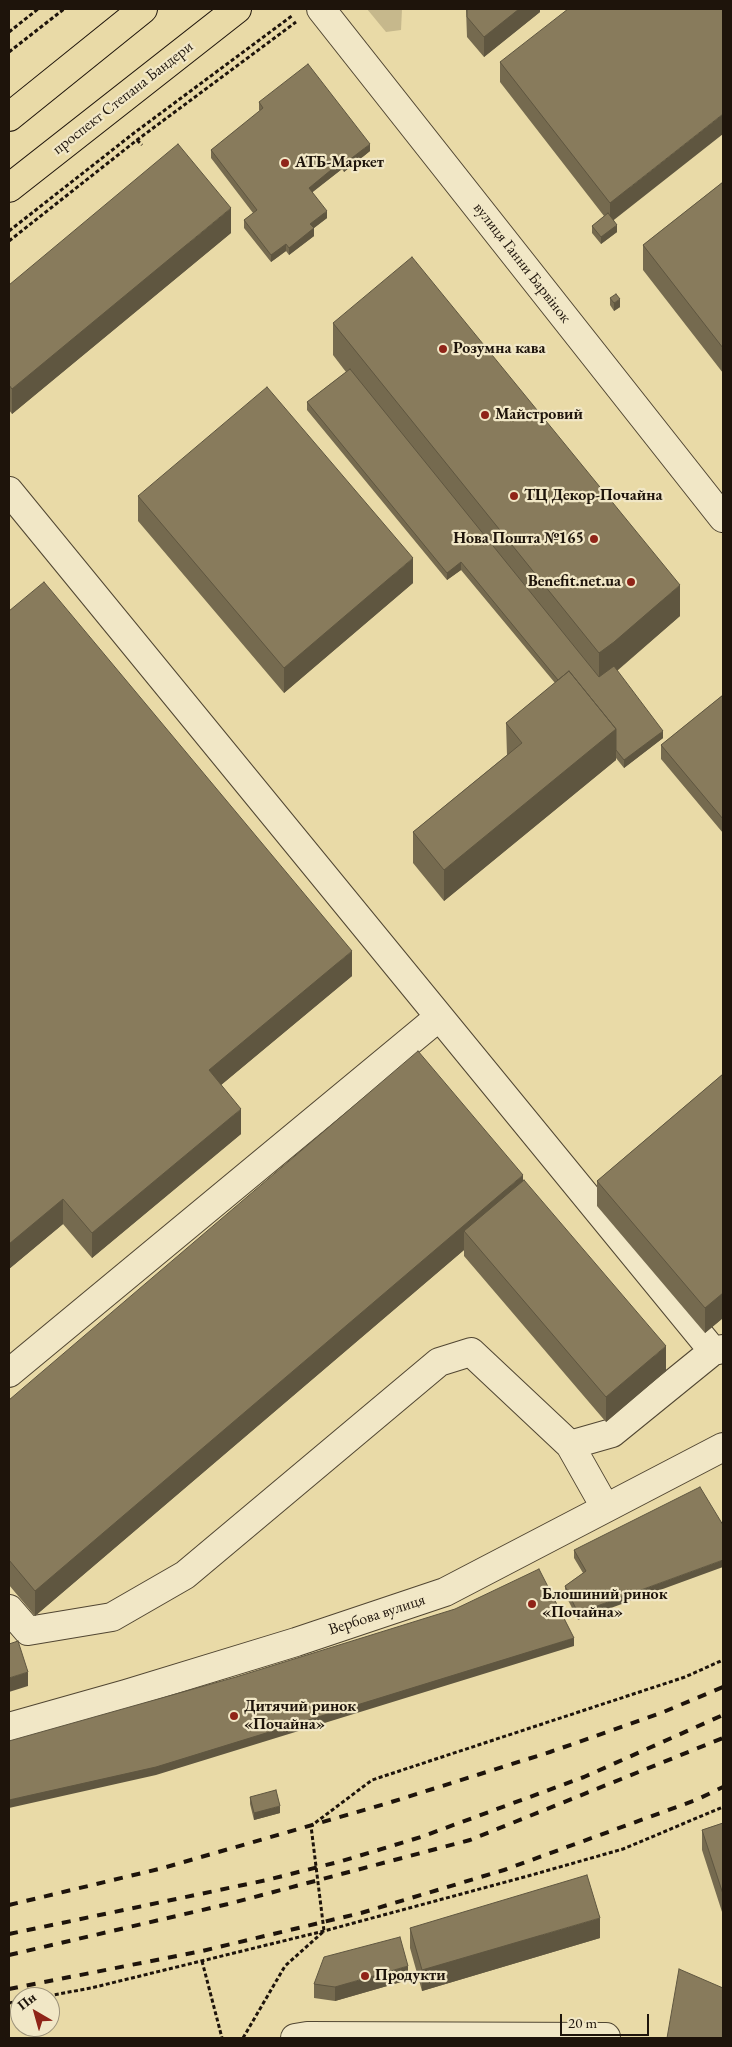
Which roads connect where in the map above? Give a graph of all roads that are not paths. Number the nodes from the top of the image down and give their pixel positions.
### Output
1 (143, 9) edge
2 (237, 9) edge
3 (310, 14) edge
4 (9, 117) edge
5 (9, 188) edge
6 (14, 508) edge
7 (723, 518) edge
8 (439, 1017) junction
9 (718, 1350) edge
10 (9, 1373) edge
11 (570, 1445) junction
12 (723, 1447) edge
13 (606, 1508) junction
14 (9, 1609) edge
15 (9, 1727) edge
16 (606, 2037) edge
17 (295, 2038) edge

1 - 4 main road
2 - 5 main road, проспект Степана Бандери
3 - 7 street, вулиця Ганни Барвінок
6 - 8 street
8 - 9 street
8 - 10 street
9 - 11 street
11 - 13 street
11 - 14 street
12 - 13 street, Вербова вулиця
13 - 15 street, Вербова вулиця
16 - 17 street

